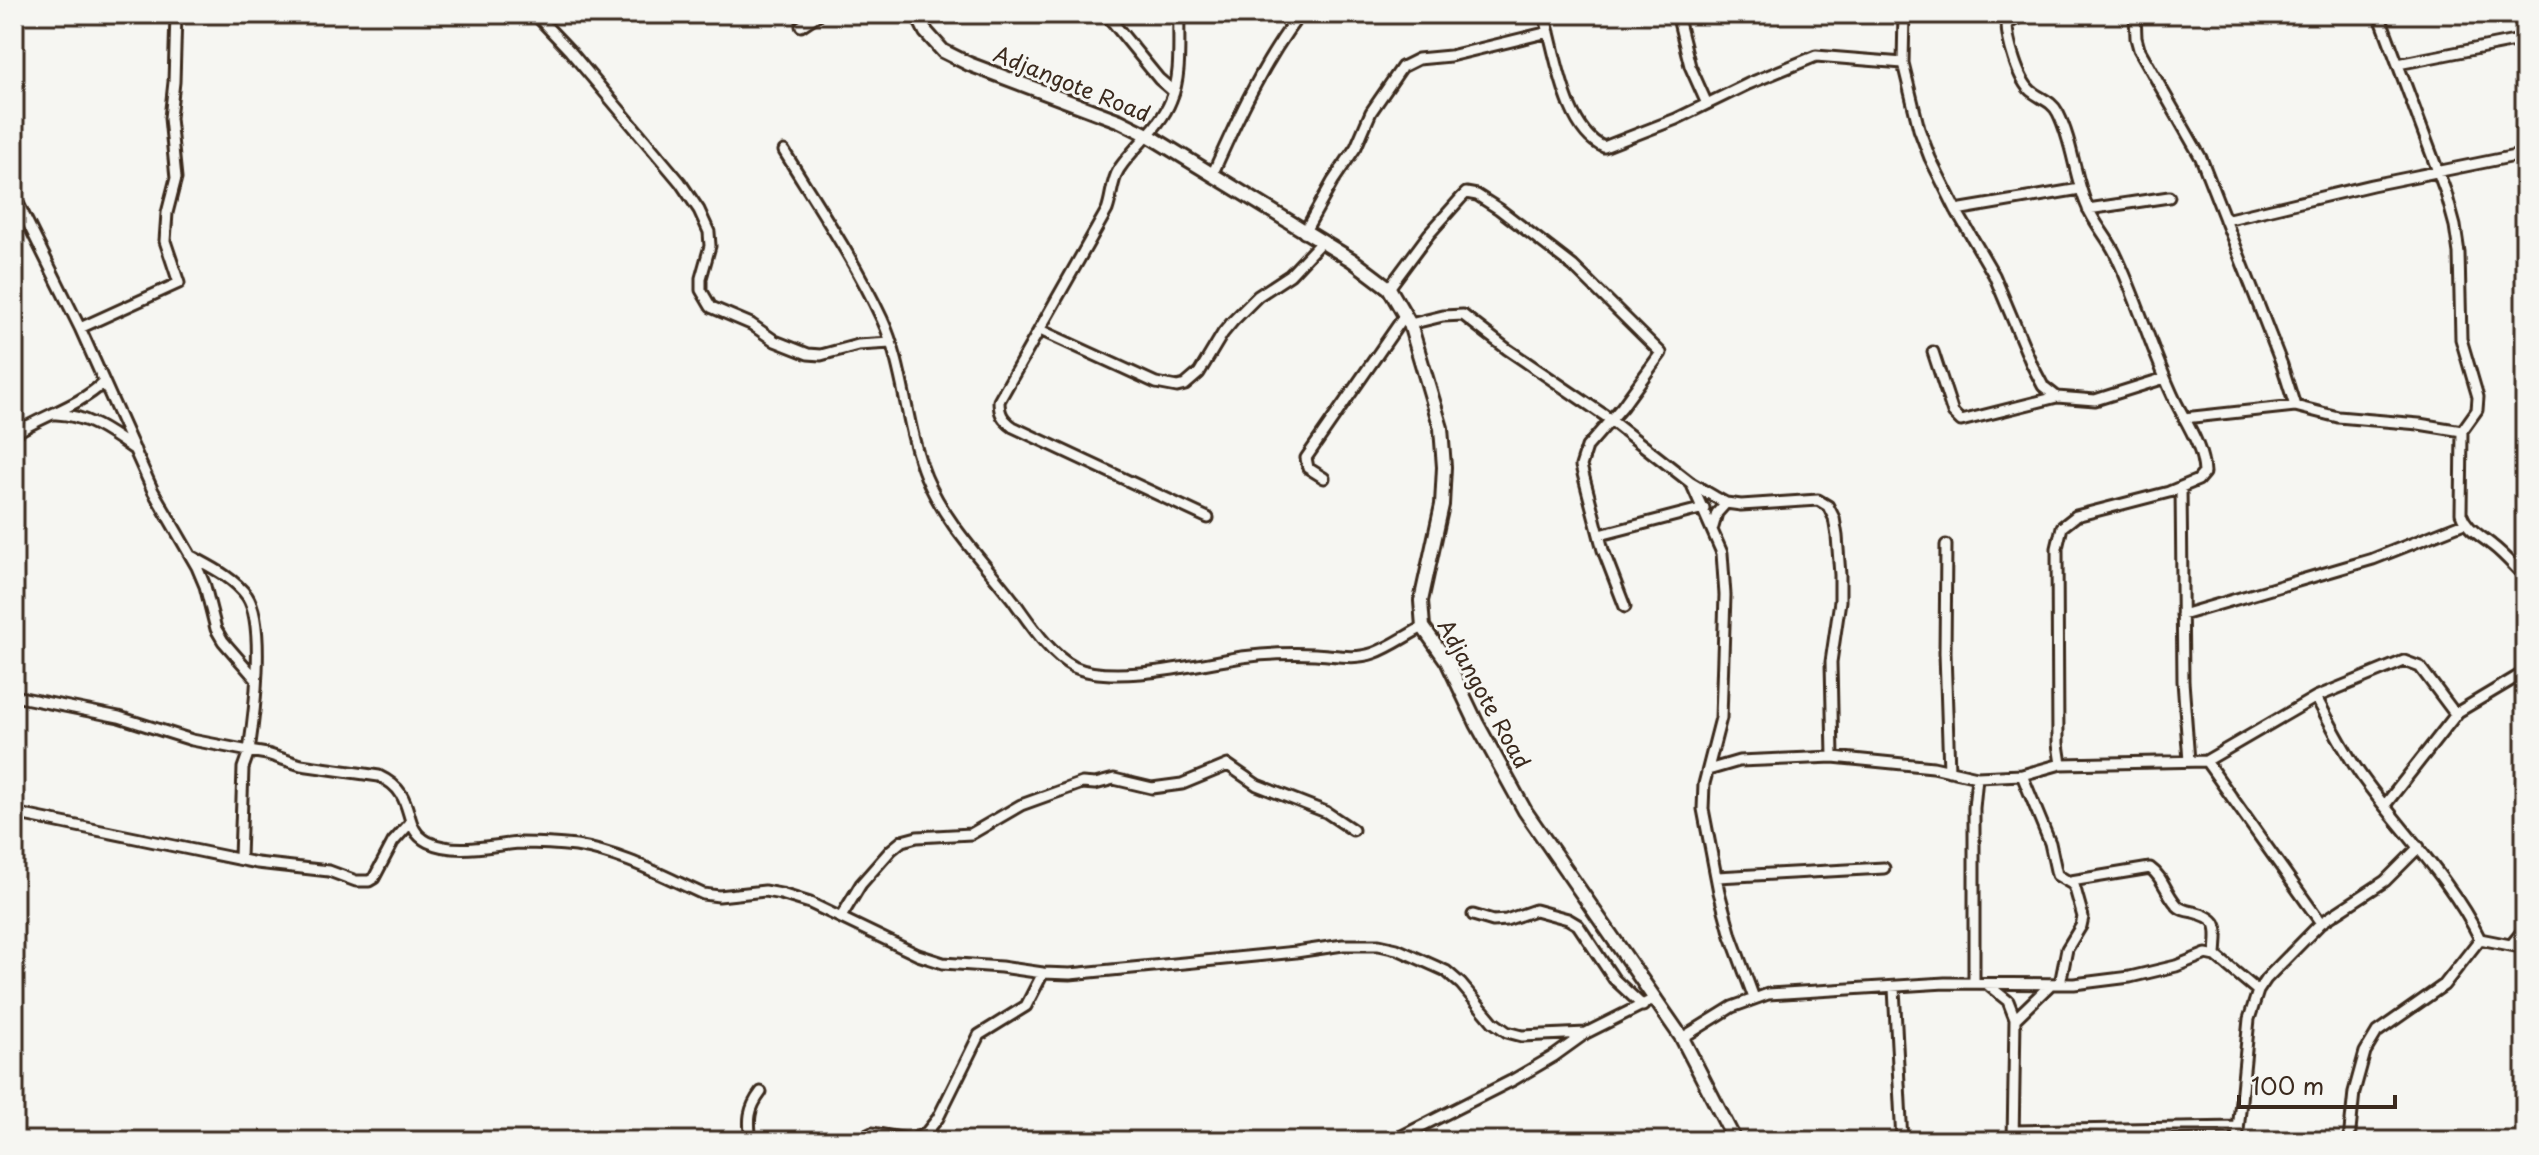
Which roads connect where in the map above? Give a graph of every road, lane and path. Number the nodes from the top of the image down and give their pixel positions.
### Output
1 (176, 14) edge
2 (535, 14) edge
3 (819, 14) edge
4 (917, 14) edge
5 (1106, 14) edge
6 (1179, 14) edge
7 (1300, 14) edge
8 (1544, 14) edge
9 (1677, 14) edge
10 (1904, 14) edge
11 (2025, 14) edge
12 (2135, 14) edge
13 (2379, 14) edge
14 (801, 26) dead end
15 (1549, 32) junction
16 (2525, 39) edge
17 (1903, 63) junction
18 (2398, 64) junction
19 (1174, 92) junction
20 (1707, 104) junction
21 (1148, 135) junction
22 (784, 151) dead end
23 (2525, 154) edge
24 (2438, 172) junction
25 (1213, 173) junction
26 (2080, 189) junction
27 (14, 195) edge
28 (2169, 197) dead end
29 (2088, 209) junction
30 (1956, 210) junction
31 (2225, 220) junction
32 (1304, 233) junction
33 (1320, 243) junction
34 (1389, 288) junction
35 (1408, 320) junction
36 (80, 328) junction
37 (1040, 330) junction
38 (891, 343) junction
39 (1933, 352) dead end
40 (2165, 378) junction
41 (104, 382) junction
42 (2057, 397) junction
43 (2295, 406) junction
44 (1622, 407) junction
45 (1598, 411) junction
46 (56, 414) junction
47 (2184, 418) junction
48 (1610, 420) junction
49 (2462, 431) junction
50 (14, 434) edge
51 (136, 451) junction
52 (1324, 478) dead end
53 (1691, 483) junction
54 (2181, 487) junction
55 (1726, 503) junction
56 (1704, 508) junction
57 (1208, 518) dead end
58 (2464, 523) junction
59 (1713, 527) junction
60 (1600, 535) junction
61 (1946, 545) dead end
62 (191, 556) junction
63 (2525, 577) edge
64 (1625, 607) dead end
65 (2182, 615) junction
66 (1423, 627) junction
67 (2525, 672) edge
68 (256, 679) junction
69 (14, 696) edge
70 (2316, 697) junction
71 (2458, 712) junction
72 (249, 751) junction
73 (1833, 757) junction
74 (2189, 761) junction
75 (2206, 761) junction
76 (2061, 764) junction
77 (1708, 770) junction
78 (1949, 771) junction
79 (2022, 775) junction
80 (1977, 777) junction
81 (2385, 805) junction
82 (14, 813) edge
83 (411, 822) junction
84 (1353, 830) dead end
85 (2419, 847) junction
86 (240, 858) junction
87 (2404, 864) junction
88 (2432, 864) junction
89 (1884, 868) dead end
90 (1717, 877) junction
91 (2071, 881) junction
92 (1473, 915) dead end
93 (841, 917) junction
94 (2321, 923) junction
95 (2525, 928) edge
96 (2480, 939) junction
97 (2511, 945) junction
98 (2525, 948) edge
99 (2216, 956) junction
100 (1043, 973) junction
101 (1974, 982) junction
102 (1986, 983) junction
103 (2055, 984) junction
104 (1894, 988) junction
105 (2258, 991) junction
106 (1656, 998) junction
107 (1754, 998) junction
108 (1643, 1006) junction
109 (2015, 1019) junction
110 (1586, 1033) junction
111 (1682, 1038) junction
112 (761, 1092) dead end
113 (2238, 1127) junction
114 (2013, 1136) edge
115 (751, 1141) edge
116 (855, 1141) edge
117 (1392, 1141) edge
118 (1735, 1141) edge
119 (1902, 1141) edge
120 (2237, 1141) edge
121 (2349, 1141) edge

1 - 36 street
2 - 38 street
3 - 14 street
4 - 21 street, Adjangote Road
5 - 19 street
6 - 19 street
7 - 25 street
8 - 15 street
9 - 20 street
10 - 17 street
11 - 26 street
12 - 31 street
13 - 18 street
15 - 20 street
15 - 32 street
16 - 18 street
17 - 20 street
17 - 30 street
18 - 24 street
19 - 21 street
21 - 25 street, Adjangote Road
21 - 37 street
22 - 38 street
23 - 24 street
24 - 31 street
24 - 49 street
25 - 32 street, Adjangote Road
26 - 29 street
26 - 30 street
27 - 36 street
28 - 29 street
29 - 40 street
30 - 42 street
31 - 43 street
32 - 33 street, Adjangote Road
33 - 34 street, Adjangote Road
33 - 37 street
34 - 35 street, Adjangote Road
34 - 44 street
35 - 45 street
35 - 52 street
35 - 66 street, Adjangote Road
36 - 41 street
37 - 57 street
38 - 66 street
39 - 42 street
40 - 42 street
40 - 47 street
41 - 46 street
41 - 51 street
43 - 47 street
43 - 49 street
44 - 45 street
44 - 48 street
45 - 48 street
46 - 50 street
46 - 51 street
47 - 54 street
48 - 53 street
48 - 60 street
49 - 58 street
51 - 62 street
53 - 55 street
53 - 56 street
54 - 65 street
54 - 76 street
55 - 59 street
55 - 73 street
56 - 59 street
56 - 60 street
58 - 63 street
58 - 65 street
59 - 77 street
60 - 64 street
61 - 78 street
62 - 68 street
62 - 68 street
65 - 74 street
66 - 106 street, Adjangote Road
67 - 71 street
68 - 72 street
69 - 72 street
70 - 71 street
70 - 75 street
70 - 81 street
71 - 81 street
72 - 83 street
72 - 86 street
73 - 77 street
73 - 78 street
74 - 75 street
74 - 76 street
75 - 94 street
76 - 79 street
77 - 90 street
78 - 80 street
79 - 80 street
79 - 91 street
80 - 101 street
81 - 85 street
82 - 86 street
83 - 86 street
83 - 93 street
84 - 93 street
85 - 87 street
85 - 88 street
87 - 88 street
87 - 94 street
88 - 96 street
89 - 90 street
90 - 107 street
91 - 99 street
91 - 103 street
92 - 108 street
93 - 100 street
94 - 105 street
95 - 97 street
96 - 97 street
96 - 121 street
97 - 98 street
99 - 103 street
99 - 105 street
100 - 110 street
100 - 116 street
101 - 102 street
101 - 104 street
102 - 103 street
102 - 109 street
103 - 109 street
104 - 107 street
104 - 119 street
105 - 113 street
106 - 108 street
106 - 111 street, Adjangote Road
107 - 111 street
108 - 110 street
109 - 114 street
110 - 117 street
111 - 118 street, Adjangote Road
112 - 115 street
113 - 114 street
113 - 120 street

